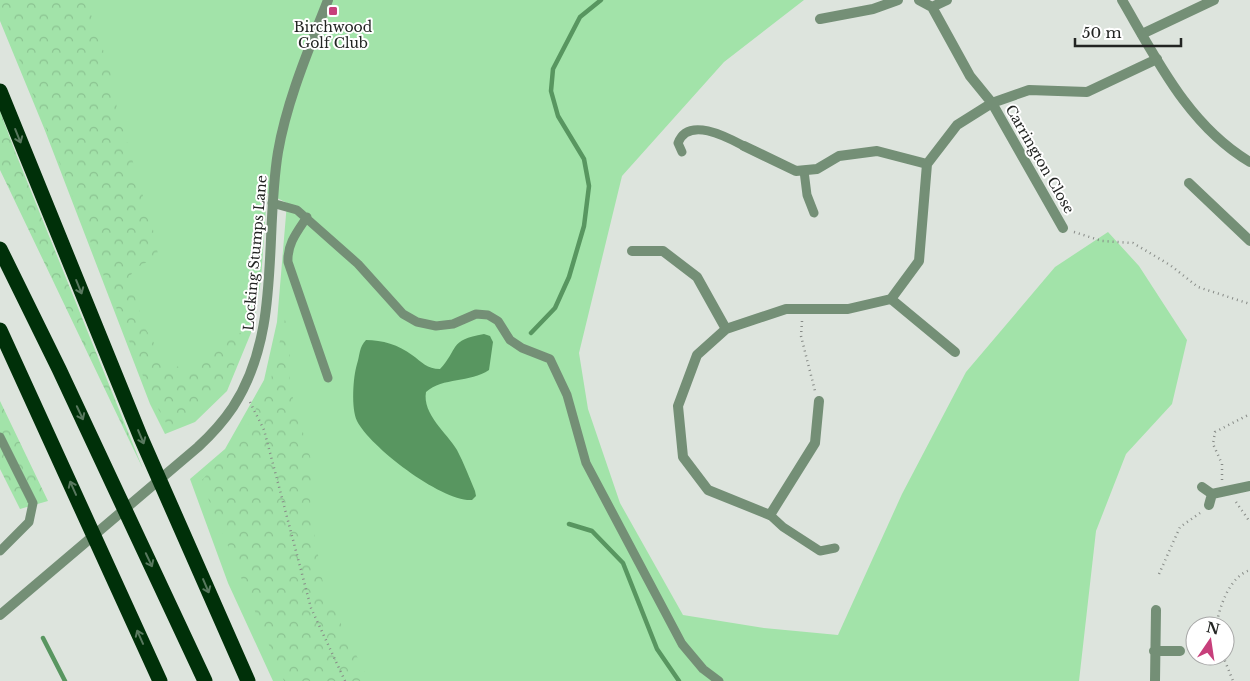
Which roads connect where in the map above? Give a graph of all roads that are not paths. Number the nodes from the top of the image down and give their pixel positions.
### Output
1 (328, 0) edge
2 (898, 0) edge
3 (919, 0) edge
4 (946, 0) edge
5 (1122, 0) edge
6 (1214, 0) edge
7 (1202, 2) edge
8 (932, 7) junction
9 (820, 19) dead end
10 (1142, 34) junction
11 (1157, 59) junction
12 (0, 90) edge
13 (992, 103) junction
14 (744, 146) joint
15 (682, 152) dead end
16 (1250, 162) edge
17 (927, 164) junction
18 (804, 172) junction
19 (1188, 183) dead end
20 (272, 203) junction
21 (814, 213) dead end
22 (307, 218) junction
23 (1063, 228) road end
24 (0, 236) edge
25 (1250, 241) edge
26 (0, 249) edge
27 (632, 251) dead end
28 (891, 299) junction
29 (726, 329) junction
30 (0, 330) edge
31 (0, 334) edge
32 (955, 352) dead end
33 (59, 369) junction
34 (22, 374) junction
35 (328, 378) dead end
36 (819, 400) road end
37 (0, 438) edge
38 (1250, 486) edge
39 (1202, 487) dead end
40 (1221, 491) junction
41 (1209, 506) road end
42 (770, 514) junction
43 (835, 548) dead end
44 (0, 551) edge
45 (1156, 610) dead end
46 (0, 615) edge
47 (1154, 651) junction
48 (1180, 651) dead end
49 (160, 681) edge
50 (206, 681) edge
51 (248, 681) edge
52 (719, 681) edge
53 (1155, 681) edge

1 - 20 street, Locking Stumps Lane
2 - 9 street
3 - 8 street
4 - 8 street
5 - 10 street
6 - 7 street
7 - 10 street
8 - 13 street, Carrington Close
10 - 11 street
11 - 13 street, Carrington Close
11 - 16 street
12 -> 51 highway
13 - 17 street, Carrington Close
13 - 23 street, Carrington Close
14 - 15 lane
14 - 18 street
17 - 18 street
17 - 28 street
18 - 21 lane
19 - 25 street
20 - 22 lane
20 - 46 street, Locking Stumps Lane
22 - 35 lane
22 - 52 lane
24 - 33 highway
26 - 33 highway
27 - 29 street
28 - 29 street
28 - 32 street
29 - 42 street
30 - 34 highway
31 - 34 highway
33 -> 50 highway
49 -> 34 highway
36 - 42 street
37 - 44 lane
38 - 40 street
39 - 40 street
40 - 41 street
42 - 43 lane
45 - 47 street
47 - 48 street
47 - 53 street

